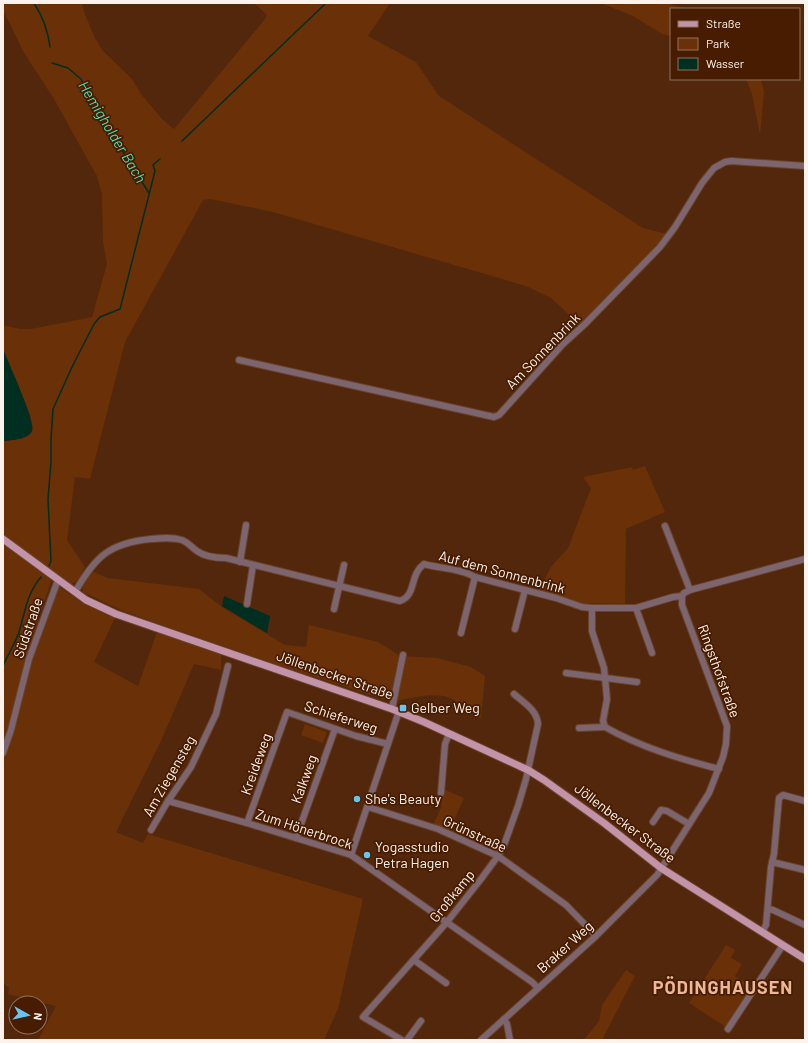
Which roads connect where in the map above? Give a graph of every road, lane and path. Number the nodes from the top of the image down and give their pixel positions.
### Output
1 (805, 166) edge
2 (239, 360) dead end
3 (246, 525) dead end
4 (665, 526) dead end
5 (3, 539) edge
6 (805, 559) edge
7 (240, 562) junction
8 (253, 565) junction
9 (344, 565) dead end
10 (475, 577) junction
11 (58, 580) junction
12 (339, 586) junction
13 (525, 590) junction
14 (690, 590) junction
15 (75, 592) junction
16 (682, 596) junction
17 (247, 604) dead end
18 (592, 608) junction
19 (636, 608) junction
20 (334, 609) dead end
21 (515, 629) dead end
22 (461, 633) dead end
23 (652, 653) dead end
24 (403, 655) dead end
25 (228, 666) dead end
26 (566, 673) dead end
27 (606, 678) junction
28 (637, 682) dead end
29 (514, 694) dead end
30 (396, 710) junction
31 (287, 712) joint
32 (605, 727) junction
33 (579, 728) dead end
34 (335, 729) junction
35 (450, 734) junction
36 (388, 744) junction
37 (3, 753) edge
38 (719, 769) junction
39 (528, 770) junction
40 (441, 793) dead end
41 (168, 801) junction
42 (805, 801) edge
43 (368, 807) junction
44 (653, 822) dead end
45 (247, 823) junction
46 (689, 824) junction
47 (151, 830) dead end
48 (296, 838) junction
49 (351, 855) junction
50 (498, 856) junction
51 (772, 862) junction
52 (661, 868) junction
53 (805, 870) edge
54 (768, 909) junction
55 (447, 922) junction
56 (805, 925) edge
57 (762, 932) junction
58 (596, 936) junction
59 (783, 945) junction
60 (805, 959) edge
61 (414, 960) junction
62 (446, 982) dead end
63 (538, 988) junction
64 (504, 1019) junction
65 (421, 1021) dead end
66 (728, 1029) dead end
67 (402, 1040) edge
68 (407, 1040) edge
69 (481, 1040) edge
70 (510, 1040) edge

1 - 2 street, Am Sonnenbrink
3 - 7 street
4 - 14 street
5 - 11 main road, Jöllenbecker Straße
6 - 14 street
7 - 8 street, Auf dem Sonnenbrink
7 - 15 street, Auf dem Sonnenbrink
8 - 12 street, Auf dem Sonnenbrink
8 - 17 street
9 - 12 street
10 - 12 street, Auf dem Sonnenbrink
10 - 13 street, Auf dem Sonnenbrink
10 - 22 street
11 - 15 main road, Jöllenbecker Straße
11 - 37 street, Südstraße
12 - 20 street
13 - 18 street, Auf dem Sonnenbrink
13 - 21 street
14 - 16 street
15 - 30 main road, Jöllenbecker Straße
16 - 19 street, Auf dem Sonnenbrink
16 - 38 street, Ringsthofstraße
18 - 19 street, Auf dem Sonnenbrink
18 - 27 street
19 - 23 street
24 - 30 street
25 - 41 street, Am Ziegensteg
26 - 27 street
27 - 28 street
27 - 32 street
29 - 39 street, Großkamp
30 - 35 main road, Jöllenbecker Straße
30 - 36 street
31 - 34 street, Schieferweg
31 - 45 street, Kreideweg
32 - 33 street
32 - 38 street
34 - 36 street, Schieferweg
34 - 48 street, Kalkweg
35 - 39 main road, Jöllenbecker Straße
35 - 40 street
36 - 43 street
38 - 46 street, Ringsthofstraße
39 - 50 street, Großkamp
39 - 52 main road, Jöllenbecker Straße
41 - 45 street, Zum Hönerbrock
41 - 47 street, Am Ziegensteg
42 - 51 street
43 - 49 street
43 - 50 street, Grünstraße
44 - 46 street
45 - 48 street, Zum Hönerbrock
46 - 52 street, Ringsthofstraße
48 - 49 street, Zum Hönerbrock
49 - 55 street, Zum Hönerbrock
50 - 55 street, Großkamp
50 - 58 street, Grünstraße
51 - 53 street
51 - 54 street
52 - 57 main road, Jöllenbecker Straße
52 - 58 street, Braker Weg
54 - 56 street
54 - 57 street
55 - 61 street, Großkamp
55 - 63 street, Zum Hönerbrock
57 - 59 main road, Jöllenbecker Straße
58 - 63 street, Braker Weg
59 - 60 main road, Jöllenbecker Straße
59 - 66 street
61 - 62 street
61 - 67 street, Großkamp
63 - 64 street, Braker Weg
64 - 69 street, Braker Weg
64 - 70 street
65 - 68 street

